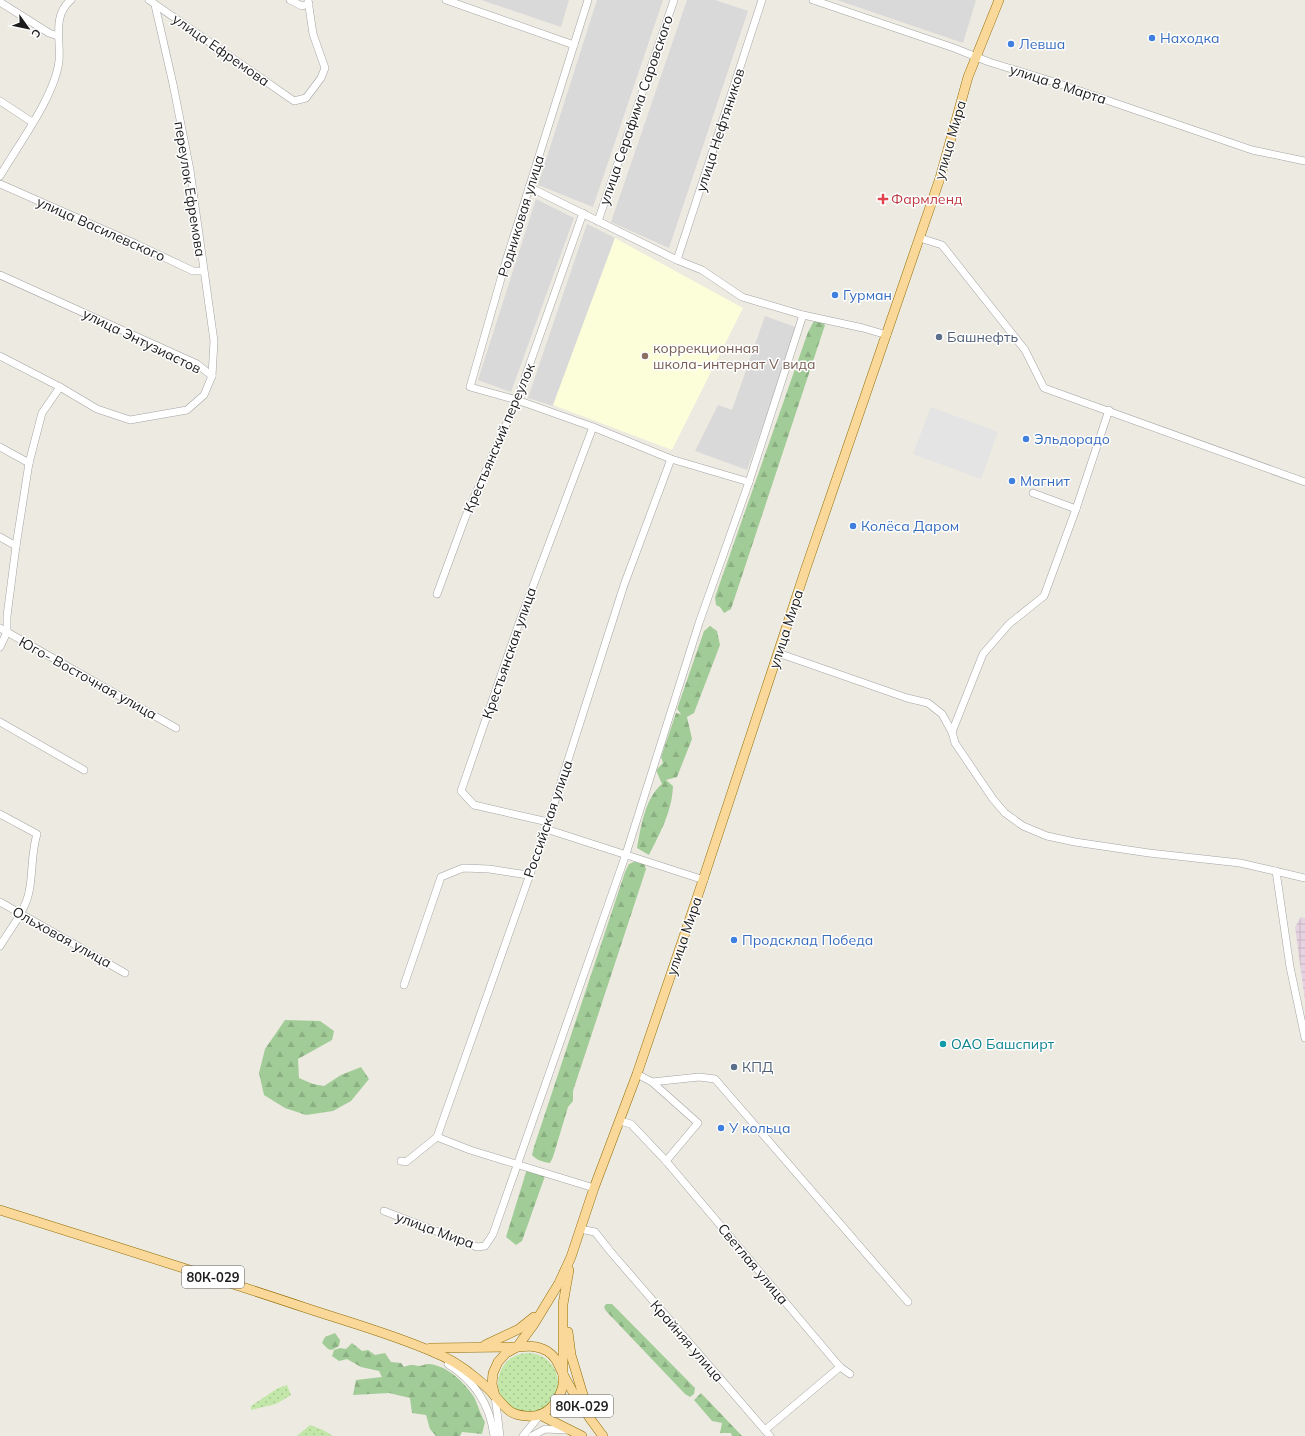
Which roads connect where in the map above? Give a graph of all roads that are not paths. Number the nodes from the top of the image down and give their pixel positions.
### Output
1 (71, 0) edge
2 (148, 0) edge
3 (290, 0) edge
4 (446, 0) edge
5 (588, 0) edge
6 (674, 0) edge
7 (762, 0) edge
8 (813, 0) edge
9 (999, 0) edge
10 (0, 2) edge
11 (308, 2) edge
12 (155, 4) junction
13 (58, 36) junction
14 (574, 45) junction
15 (976, 58) junction
16 (0, 101) edge
17 (32, 122) junction
18 (1305, 161) edge
19 (0, 176) edge
20 (0, 184) edge
21 (530, 187) junction
22 (583, 213) junction
23 (598, 220) junction
24 (920, 238) junction
25 (677, 260) junction
26 (203, 271) junction
27 (0, 275) edge
28 (803, 315) junction
29 (887, 335) junction
30 (0, 356) edge
31 (212, 376) junction
32 (60, 386) junction
33 (518, 400) junction
34 (1109, 410) junction
35 (593, 427) junction
36 (0, 447) edge
37 (670, 459) junction
38 (29, 463) junction
39 (749, 482) junction
40 (1305, 482) edge
41 (1033, 494) dead end
42 (1076, 509) junction
43 (0, 537) edge
44 (16, 546) junction
45 (437, 594) dead end
46 (0, 628) edge
47 (7, 632) junction
48 (0, 647) edge
49 (778, 653) junction
50 (0, 722) edge
51 (176, 728) dead end
52 (952, 732) junction
53 (84, 770) dead end
54 (0, 814) edge
55 (547, 826) junction
56 (626, 854) junction
57 (1276, 871) junction
58 (528, 875) junction
59 (1305, 878) edge
60 (704, 880) junction
61 (0, 902) edge
62 (20, 914) junction
63 (0, 946) edge
64 (125, 973) dead end
65 (404, 985) dead end
66 (1305, 1038) edge
67 (637, 1074) junction
68 (652, 1082) junction
69 (620, 1121) junction
70 (437, 1137) junction
71 (402, 1161) dead end
72 (666, 1161) junction
73 (518, 1164) junction
74 (594, 1188) junction
75 (0, 1210) edge
76 (384, 1211) dead end
77 (580, 1229) junction
78 (571, 1257) junction
79 (549, 1301) junction
80 (908, 1302) dead end
81 (563, 1304) junction
82 (481, 1347) junction
83 (517, 1347) junction
84 (425, 1348) junction
85 (840, 1367) junction
86 (850, 1374) dead end
87 (563, 1375) junction
88 (496, 1396) junction
89 (540, 1415) junction
90 (593, 1423) junction
91 (573, 1431) junction
92 (768, 1433) edge
93 (494, 1436) edge
94 (500, 1436) edge
95 (523, 1436) edge
96 (532, 1436) edge
97 (582, 1436) edge
98 (603, 1436) edge

1 - 13 street
2 - 12 street, улица Ефремова
3 - 11 street
4 - 14 street
5 - 14 street, Родниковая улица
6 - 23 street, улица Серафима Саровского
7 - 25 street, улица Нефтяников
8 - 15 street, улица 8 Марта
9 - 15 main road, улица Мира
10 - 13 street
11 - 12 street, улица Ефремова
12 - 26 street, переулок Ефремова
13 - 17 street
14 - 21 street, Родниковая улица
15 - 18 street, улица 8 Марта
15 - 24 main road, улица Мира
16 - 17 street
17 - 19 street
20 - 26 street, улица Василевского
21 - 22 street
21 - 33 street, Родниковая улица
22 - 23 street
22 - 33 street, Крестьянский переулок
23 - 25 street
24 - 29 main road, улица Мира
24 - 34 street
25 - 28 street
26 - 31 street, переулок Ефремова
27 - 31 street, улица Энтузиастов
28 - 29 street
28 - 39 street, улица Мира
29 - 49 main road, улица Мира
30 - 32 street, улица Энтузиастов
31 - 32 street, улица Энтузиастов
32 - 38 street
33 - 35 street
33 - 45 street, Крестьянский переулок
34 - 40 street
34 - 42 street
35 - 37 street
35 - 55 street, Крестьянская улица
36 - 38 street
37 - 39 street
37 - 55 street, Российская улица
38 - 44 street
39 - 56 street, улица Мира
41 - 42 street
42 - 52 street
43 - 44 street
44 - 47 street
46 - 47 street, Юго- Восточная улица
47 - 48 street
47 - 51 street, Юго- Восточная улица
49 - 52 street
49 - 60 main road, улица Мира
50 - 53 street
52 - 57 street
54 - 62 street
55 - 56 street
55 - 58 street, Российская улица
56 - 60 street
56 - 73 street, улица Мира
57 - 59 street
57 - 66 street
58 - 65 street
58 - 70 street, Российская улица
60 - 67 main road, улица Мира
61 - 62 street, Ольховая улица
62 - 63 street
62 - 64 street, Ольховая улица
67 - 68 street
67 - 69 main road, улица Мира
68 - 72 street
68 - 80 street
69 - 72 street, Светлая улица
69 - 74 main road, улица Мира
70 - 71 street
70 - 73 street
72 - 85 street, Светлая улица
73 - 74 street
73 - 76 street, улица Мира
74 - 77 main road, улица Мира
75 - 84 main road, 80К-029
77 - 78 main road, улица Мира
77 - 92 street, Крайняя улица
78 - 79 main road
78 - 81 main road
79 - 82 main road
79 - 83 main road
81 - 87 main road
81 - 90 main road
82 - 83 main road, 80К-029
82 - 84 main road, 80К-029
83 - 87 main road, 80К-029
83 - 88 main road
84 - 88 main road, 80К-029
84 - 93 street
85 - 86 street, Светлая улица
85 - 92 street
87 - 89 main road, 80К-029
87 - 90 main road, 80К-029
88 - 89 main road, 80К-029
88 - 94 street
89 - 91 main road, 80К-029
89 - 95 street
90 - 98 main road, 80К-029
91 - 96 street
91 - 97 main road, 80К-029

